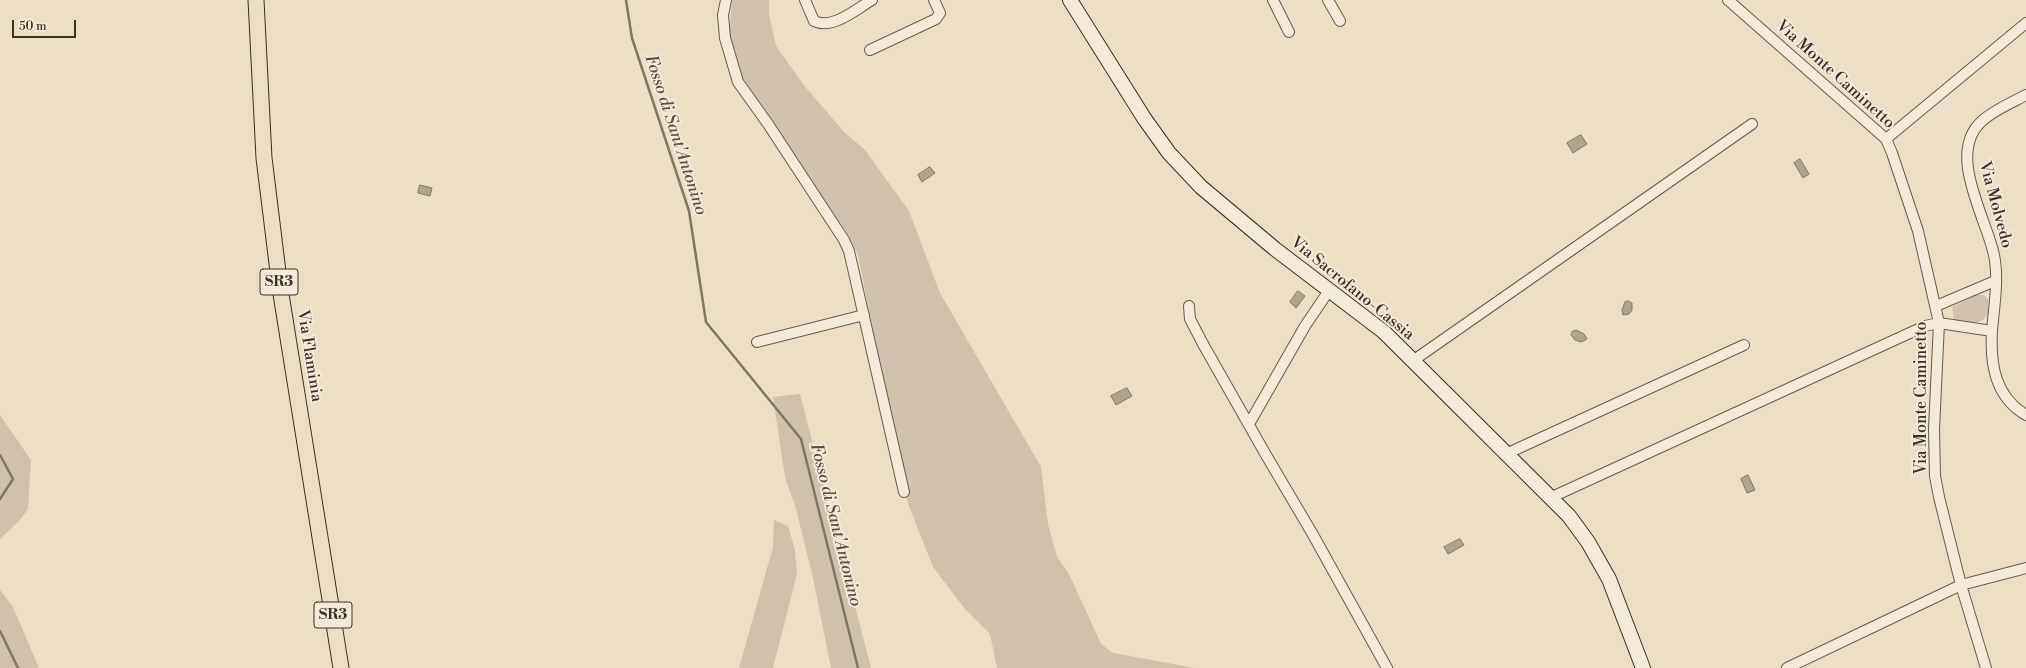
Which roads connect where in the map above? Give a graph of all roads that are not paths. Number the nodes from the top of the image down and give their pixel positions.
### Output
1 (256, 0) edge
2 (726, 0) edge
3 (805, 0) edge
4 (872, 0) edge
5 (934, 0) edge
6 (1070, 0) edge
7 (1273, 0) edge
8 (1328, 0) edge
9 (1728, 0) edge
10 (1340, 21) dead end
11 (2026, 23) edge
12 (1288, 32) dead end
13 (870, 50) dead end
14 (2026, 94) edge
15 (1752, 124) dead end
16 (1886, 139) junction
17 (1995, 281) junction
18 (1330, 289) junction
19 (1189, 306) dead end
20 (1936, 306) junction
21 (864, 315) junction
22 (1939, 323) junction
23 (1992, 331) junction
24 (757, 342) dead end
25 (1744, 345) dead end
26 (1414, 360) junction
27 (2025, 417) edge
28 (1249, 424) junction
29 (1508, 453) junction
30 (904, 492) dead end
31 (1552, 497) junction
32 (2026, 568) edge
33 (1961, 585) junction
34 (341, 668) edge
35 (1387, 668) edge
36 (1643, 668) edge
37 (1787, 668) edge
38 (1986, 668) edge

1 - 34 main road, Via Flaminia / SR3
2 - 21 street
3 - 4 street
5 - 13 street
6 - 18 street, Via Sacrofano-Cassia
7 - 12 street
8 - 10 street
9 - 16 street, Via Monte Caminetto
11 - 16 street
14 - 17 street, Via Molvedo
15 - 26 street
16 - 20 street, Via Monte Caminetto
17 - 20 street
17 - 23 street, Via Molvedo
18 - 26 street, Via Sacrofano-Cassia
18 - 28 street
19 - 28 street
20 - 22 street, Via Monte Caminetto
21 - 24 street
21 - 30 street
22 - 23 street
22 - 31 street
22 - 33 street, Via Monte Caminetto
23 - 27 street, Via Molvedo
25 - 29 street
26 - 29 street, Via Sacrofano-Cassia
28 - 35 street
29 - 31 street, Via Sacrofano-Cassia
31 - 36 street, Via Sacrofano-Cassia
32 - 33 street
33 - 37 street
33 - 38 street, Via Monte Caminetto

